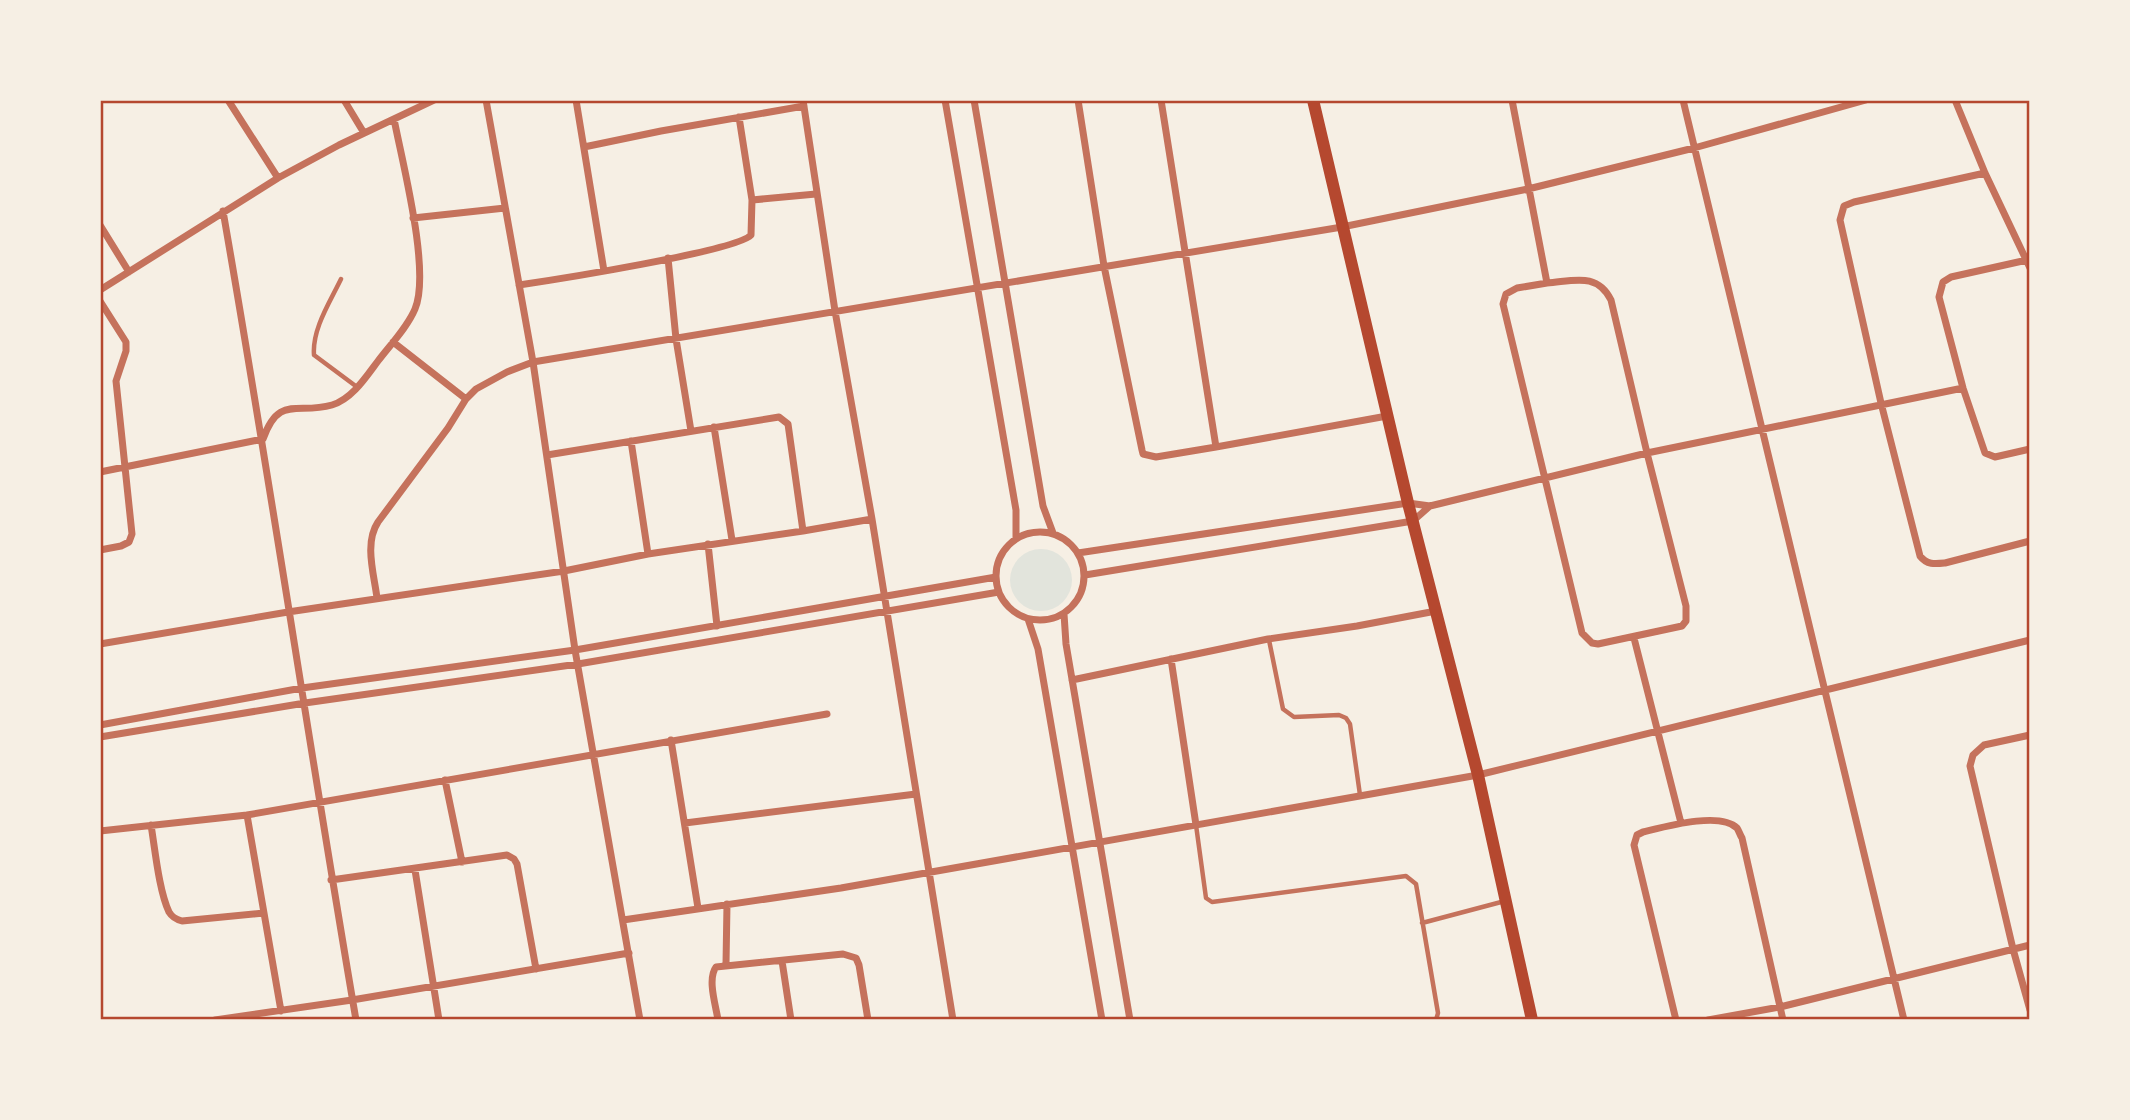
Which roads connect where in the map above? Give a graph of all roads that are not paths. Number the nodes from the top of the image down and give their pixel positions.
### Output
1 (344, 100) edge
2 (434, 100) edge
3 (486, 100) edge
4 (576, 100) edge
5 (945, 100) edge
6 (974, 100) edge
7 (1078, 100) edge
8 (1161, 100) edge
9 (1313, 100) edge
10 (1512, 100) edge
11 (1683, 100) edge
12 (1866, 100) edge
13 (1955, 100) edge
14 (233, 101) edge
15 (804, 103) edge
16 (739, 117) junction
17 (394, 118) junction
18 (364, 133) junction
19 (584, 147) junction
20 (1694, 148) junction
21 (1985, 173) junction
22 (278, 178) junction
23 (1528, 189) junction
24 (816, 194) junction
25 (752, 200) junction
26 (505, 208) junction
27 (223, 211) junction
28 (413, 218) junction
29 (100, 225) edge
30 (1342, 227) junction
31 (1185, 255) junction
32 (668, 258) junction
33 (2029, 264) edge
34 (1104, 265) junction
35 (604, 271) junction
36 (129, 272) junction
37 (341, 279) dead end
38 (1005, 283) junction
39 (1547, 283) junction
40 (519, 285) junction
41 (977, 287) junction
42 (100, 290) edge
43 (100, 301) edge
44 (835, 311) junction
45 (677, 339) junction
46 (393, 342) junction
47 (533, 362) junction
48 (357, 387) junction
49 (1963, 388) junction
50 (466, 399) junction
51 (1881, 403) junction
52 (1387, 416) junction
53 (714, 427) junction
54 (1761, 429) junction
55 (691, 431) junction
56 (263, 439) junction
57 (631, 441) junction
58 (1216, 447) junction
59 (2030, 449) edge
60 (1647, 453) junction
61 (547, 455) junction
62 (125, 467) junction
63 (100, 472) edge
64 (1544, 479) junction
65 (1408, 503) junction
66 (1430, 506) junction
67 (872, 519) junction
68 (1413, 522) junction
69 (803, 531) junction
70 (1053, 533) junction
71 (1016, 538) junction
72 (732, 540) junction
73 (2030, 541) edge
74 (708, 544) junction
75 (100, 550) edge
76 (1078, 552) junction
77 (648, 554) junction
78 (564, 570) junction
79 (1085, 575) junction
80 (996, 577) junction
81 (999, 592) junction
82 (883, 597) junction
83 (377, 598) junction
84 (885, 610) junction
85 (1436, 611) junction
86 (288, 612) junction
87 (1064, 614) junction
88 (1028, 619) junction
89 (717, 626) junction
90 (1634, 638) junction
91 (1268, 639) junction
92 (2030, 640) edge
93 (100, 644) edge
94 (575, 650) junction
95 (1171, 659) junction
96 (578, 664) junction
97 (1072, 680) junction
98 (302, 688) junction
99 (1826, 691) junction
100 (305, 703) junction
101 (827, 714) dead end
102 (100, 724) edge
103 (1656, 730) junction
104 (2030, 735) edge
105 (100, 737) edge
106 (671, 740) junction
107 (592, 753) junction
108 (1478, 775) junction
109 (445, 780) junction
110 (915, 794) junction
111 (1360, 795) junction
112 (320, 803) junction
113 (247, 815) junction
114 (685, 823) junction
115 (1681, 823) junction
116 (151, 825) junction
117 (1196, 825) junction
118 (100, 831) edge
119 (1099, 841) junction
120 (1073, 846) junction
121 (462, 862) junction
122 (415, 870) junction
123 (928, 873) junction
124 (331, 880) junction
125 (1506, 901) junction
126 (727, 904) junction
127 (698, 908) junction
128 (264, 913) junction
129 (623, 919) junction
130 (1422, 923) junction
131 (2030, 945) edge
132 (2012, 949) junction
133 (629, 953) junction
134 (782, 961) junction
135 (726, 964) junction
136 (536, 969) junction
137 (1894, 978) junction
138 (433, 986) junction
139 (352, 1000) junction
140 (1780, 1007) junction
141 (281, 1010) junction
142 (2030, 1010) edge
143 (215, 1020) edge
144 (356, 1020) edge
145 (439, 1020) edge
146 (640, 1020) edge
147 (718, 1020) edge
148 (791, 1020) edge
149 (868, 1020) edge
150 (953, 1020) edge
151 (1102, 1020) edge
152 (1129, 1020) edge
153 (1145, 1020) edge
154 (1436, 1020) edge
155 (1532, 1020) edge
156 (1676, 1020) edge
157 (1708, 1020) edge
158 (1783, 1020) edge
159 (1904, 1020) edge

1 - 18 street
2 - 17 street
3 - 26 street
4 - 19 street
5 - 41 street
6 - 38 street
7 - 34 street
8 - 31 street
9 - 30 main road
10 - 23 street
11 - 20 street
12 - 20 street
13 - 21 street
14 - 22 street
15 - 16 street
15 - 24 street
16 - 19 street
16 - 25 street
17 - 18 street
17 - 28 street
18 - 22 street
19 - 35 street
20 - 23 street
20 - 54 street
21 - 33 street
21 - 51 street
22 - 27 street
23 - 30 street
23 - 39 street
24 - 25 street
24 - 44 street
25 - 32 street
26 - 28 street
26 - 40 street
27 - 36 street
27 - 56 street
28 - 46 street
29 - 36 street
30 - 31 street
30 - 52 main road
31 - 34 street
31 - 58 street
32 - 35 street
32 - 45 street
33 - 49 street
34 - 38 street
34 - 58 street
35 - 40 street
36 - 42 street
37 - 48 lane
38 - 41 street
38 - 70 street
39 - 60 street
39 - 64 street
40 - 47 street
41 - 44 street
41 - 71 street
43 - 62 street
44 - 45 street
44 - 67 street
45 - 47 street
45 - 55 street
46 - 48 street
46 - 50 street
47 - 50 street
47 - 61 street
48 - 56 street
49 - 51 street
49 - 59 street
50 - 83 street
51 - 54 street
51 - 73 street
52 - 58 street
52 - 65 main road
53 - 55 street
53 - 69 street
53 - 72 street
54 - 60 street
54 - 99 street
55 - 57 street
56 - 62 street
56 - 86 street
57 - 61 street
57 - 77 street
60 - 64 street
60 - 90 street
61 - 78 street
62 - 63 street
62 - 75 street
64 - 66 street
64 - 90 street
65 - 66 street
65 - 68 main road
65 - 76 street
66 - 68 street
67 - 69 street
67 - 82 street
68 - 79 street
68 - 85 main road
69 - 72 street
70 - 71 street
70 - 76 street
71 - 80 street
72 - 74 street
74 - 77 street
74 - 89 street
76 - 79 street
77 - 78 street
78 - 83 street
78 - 94 street
79 - 87 street
80 - 81 street
80 - 82 street
81 - 84 street
81 - 88 street
82 - 84 street
82 - 89 street
83 - 86 street
84 - 96 street
84 - 110 street
85 - 91 street
85 - 108 main road
86 - 93 street
86 - 98 street
87 - 88 street
87 - 97 street
88 - 120 street
89 - 94 street
90 - 103 street
91 - 95 street
91 - 111 lane
92 - 99 street
94 - 96 street
94 - 98 street
95 - 97 street
95 - 117 street
96 - 100 street
96 - 107 street
97 - 119 street
98 - 100 street
98 - 102 street
99 - 103 street
99 - 137 street
100 - 105 street
100 - 112 street
101 - 106 street
103 - 108 street
103 - 115 street
104 - 132 street
106 - 107 street
106 - 114 street
107 - 109 street
107 - 129 street
108 - 111 street
108 - 125 main road
109 - 112 street
109 - 121 street
110 - 114 street
110 - 123 street
111 - 117 street
112 - 113 street
112 - 124 street
113 - 116 street
113 - 128 street
114 - 127 street
115 - 140 street
115 - 156 street
116 - 118 street
116 - 128 street
117 - 119 street
117 - 130 lane
119 - 120 street
119 - 152 street
120 - 123 street
120 - 151 street
121 - 122 street
121 - 136 street
122 - 124 street
122 - 138 street
123 - 126 street
123 - 150 street
124 - 139 street
125 - 130 lane
125 - 155 main road
126 - 127 street
126 - 135 street
127 - 129 street
128 - 141 street
129 - 133 street
130 - 154 lane
131 - 132 street
132 - 137 street
132 - 142 street
133 - 136 street
133 - 146 street
134 - 135 street
134 - 148 street
134 - 149 street
135 - 147 street
136 - 138 street
137 - 140 street
137 - 159 street
138 - 139 street
138 - 145 street
139 - 141 street
139 - 144 street
140 - 157 street
140 - 158 street
141 - 143 street
152 - 153 lane

